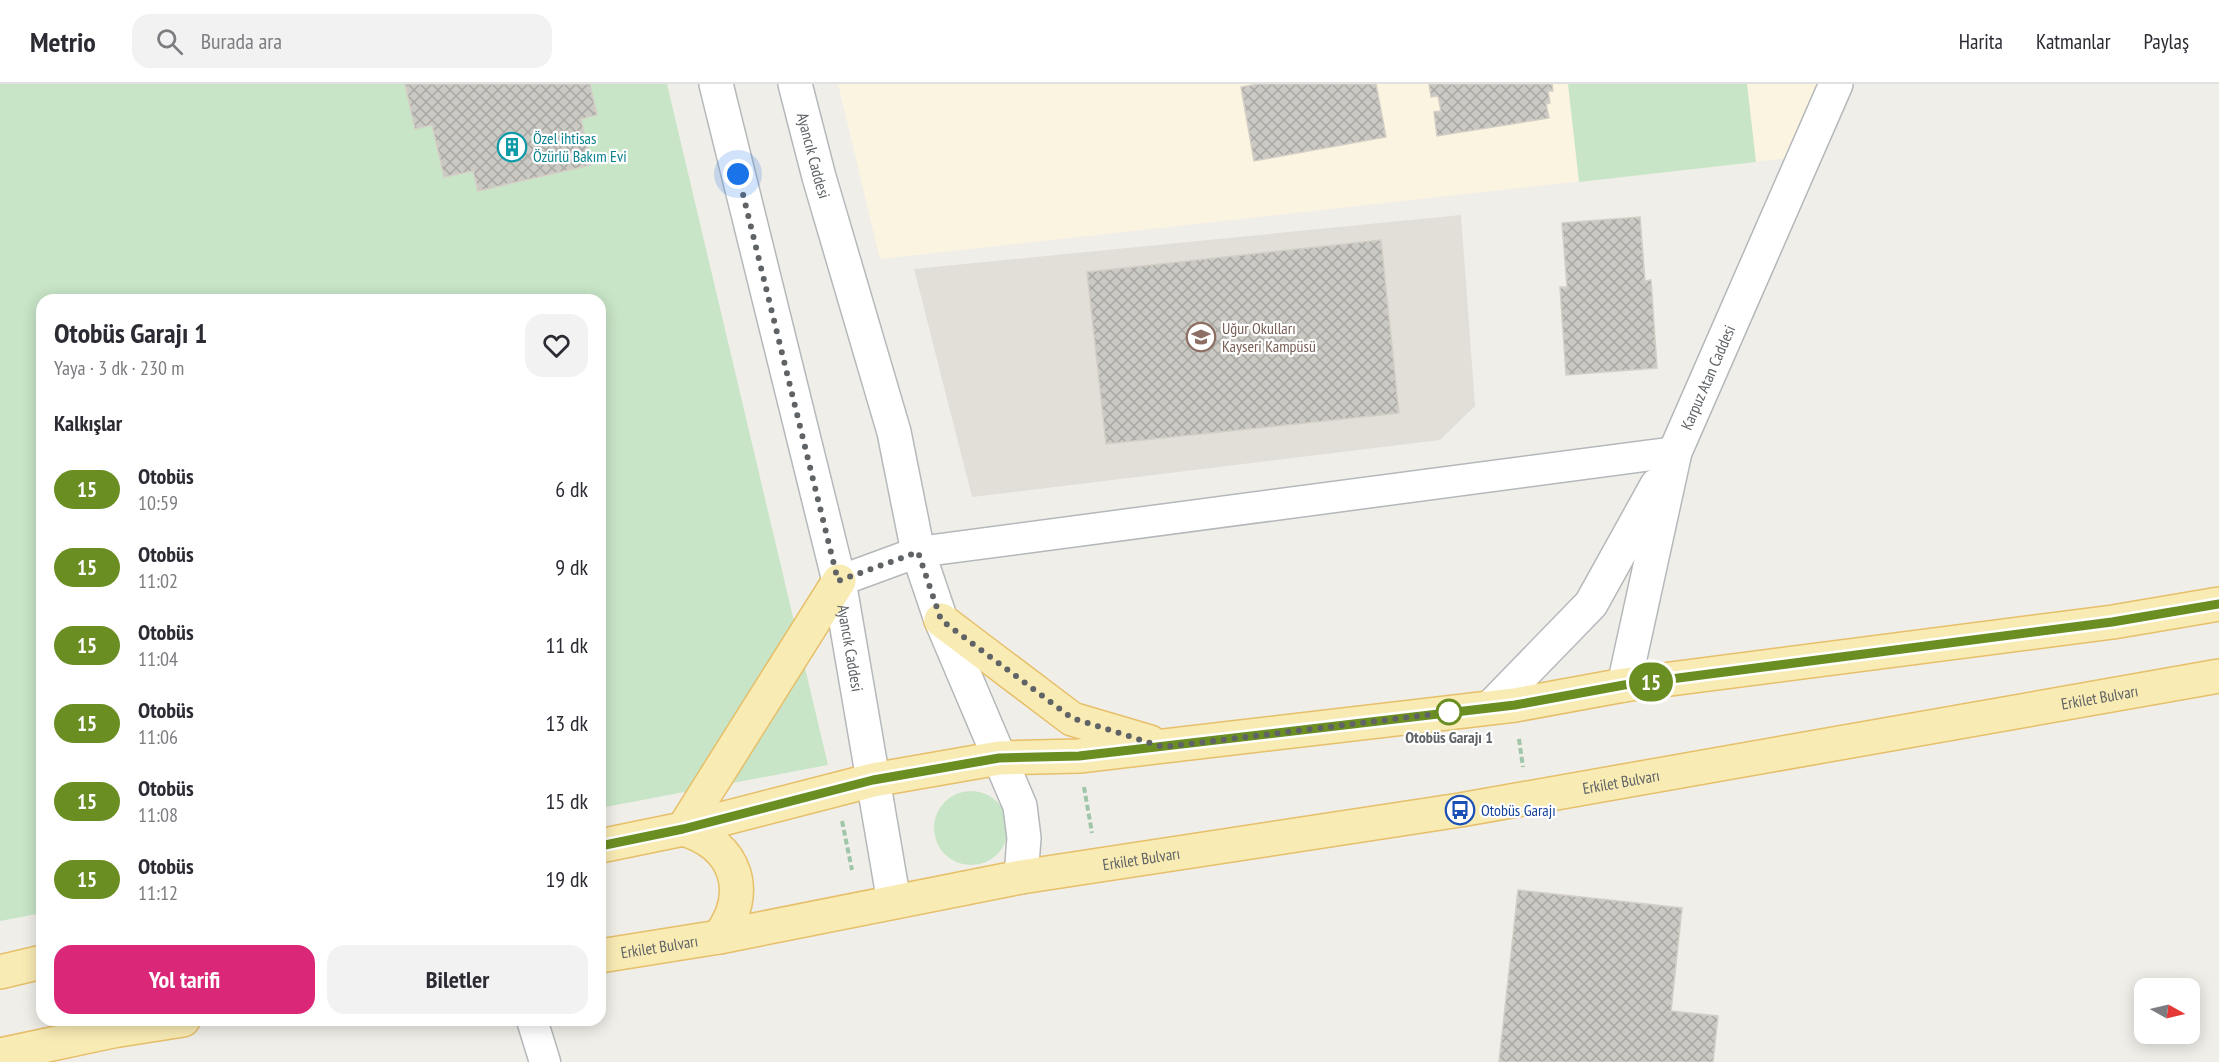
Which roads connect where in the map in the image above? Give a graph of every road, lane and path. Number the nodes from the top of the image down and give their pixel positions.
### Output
1 (716, 84) edge
2 (795, 84) edge
3 (1836, 84) edge
4 (1675, 452) junction
5 (918, 552) junction
6 (838, 581) junction
7 (2219, 604) edge
8 (941, 620) junction
9 (2219, 676) edge
10 (1624, 685) junction
11 (1491, 708) junction
12 (1163, 747) junction
13 (1079, 756) junction
14 (999, 758) junction
15 (873, 780) junction
16 (835, 790) junction
17 (683, 829) junction
18 (606, 845) edge
19 (1097, 865) junction
20 (1022, 877) junction
21 (894, 902) junction
22 (860, 911) junction
23 (719, 937) junction
24 (606, 955) edge
25 (36, 963) edge
26 (0, 972) edge
27 (145, 1026) edge
28 (534, 1026) edge
29 (0, 1055) edge
30 (545, 1062) edge

1 - 6 street, Ayancık Caddesi
2 - 5 street, Ayancık Caddesi
3 - 4 street, Karpuz Atan Caddesi
4 - 5 street
4 - 10 street, Karpuz Atan Caddesi
4 - 11 street
5 - 6 street
5 - 8 street, Ayancık Caddesi
6 - 15 street, Ayancık Caddesi
6 - 17 main road
7 - 10 main road
8 - 12 main road
8 - 14 street, Ayancık Caddesi
9 - 19 main road, Erkilet Bulvarı
10 - 11 main road
11 - 12 main road
12 - 13 main road
13 - 14 main road
13 - 19 path
14 - 15 main road
14 - 20 street, Ayancık Caddesi
15 - 16 main road
15 - 21 street, Ayancık Caddesi
16 - 17 main road
16 - 22 path
17 - 18 main road
17 - 23 main road
19 - 20 main road, Erkilet Bulvarı
20 - 21 main road, Erkilet Bulvarı
21 - 22 main road, Erkilet Bulvarı
22 - 23 main road, Erkilet Bulvarı
23 - 24 main road, Erkilet Bulvarı
25 - 26 main road
27 - 29 main road
28 - 30 street

